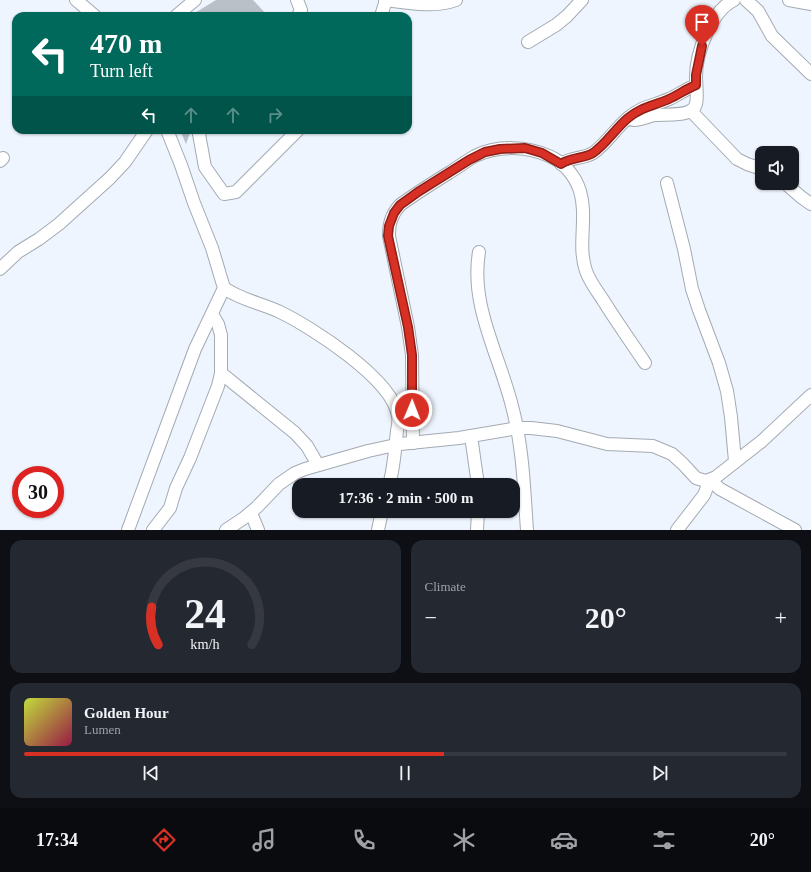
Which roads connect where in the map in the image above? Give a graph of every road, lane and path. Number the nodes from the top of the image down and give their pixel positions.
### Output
1 (76, 0) edge
2 (195, 0) edge
3 (297, 0) edge
4 (389, 0) edge
5 (456, 0) edge
6 (582, 0) edge
7 (789, 0) edge
8 (730, 1) edge
9 (751, 1) edge
10 (811, 4) edge
11 (91, 12) edge
12 (181, 12) edge
13 (300, 12) edge
14 (383, 12) edge
15 (528, 42) dead end
16 (811, 74) edge
17 (696, 85) junction
18 (691, 111) junction
19 (628, 118) junction
20 (144, 134) edge
21 (169, 134) edge
22 (199, 134) edge
23 (294, 134) edge
24 (561, 164) junction
25 (755, 167) edge
26 (667, 183) dead end
27 (792, 190) edge
28 (811, 204) edge
29 (479, 252) dead end
30 (0, 269) edge
31 (224, 288) junction
32 (212, 314) junction
33 (645, 363) dead end
34 (221, 373) junction
35 (811, 395) edge
36 (518, 428) junction
37 (471, 436) junction
38 (413, 443) junction
39 (396, 445) junction
40 (736, 461) junction
41 (318, 465) junction
42 (390, 478) edge
43 (477, 478) edge
44 (710, 480) junction
45 (251, 513) junction
46 (381, 518) edge
47 (478, 518) edge
48 (128, 530) edge
49 (153, 530) edge
50 (226, 530) edge
51 (258, 530) edge
52 (378, 530) edge
53 (477, 530) edge
54 (527, 530) edge
55 (677, 530) edge
56 (795, 530) edge

1 - 11 street
2 - 12 street
3 - 13 street
4 - 5 street
4 - 14 street
6 - 15 street
7 - 10 street
8 - 17 street
9 - 16 street
17 - 18 street
17 - 19 street
18 - 19 street
18 - 25 street
19 - 24 street
20 - 30 street
21 - 31 street
22 - 23 street
24 - 33 street
24 - 38 street
26 - 40 street
27 - 28 street
29 - 36 street
31 - 32 street
31 - 39 street
32 - 34 street
32 - 48 street
34 - 41 street
34 - 49 street
35 - 40 street
36 - 37 street
36 - 44 street
36 - 54 street
37 - 38 street
37 - 43 street
38 - 39 street
39 - 41 street
39 - 42 street
40 - 44 street
41 - 45 street
44 - 55 street
44 - 56 street
45 - 50 street
45 - 51 street
46 - 52 street
47 - 53 street

